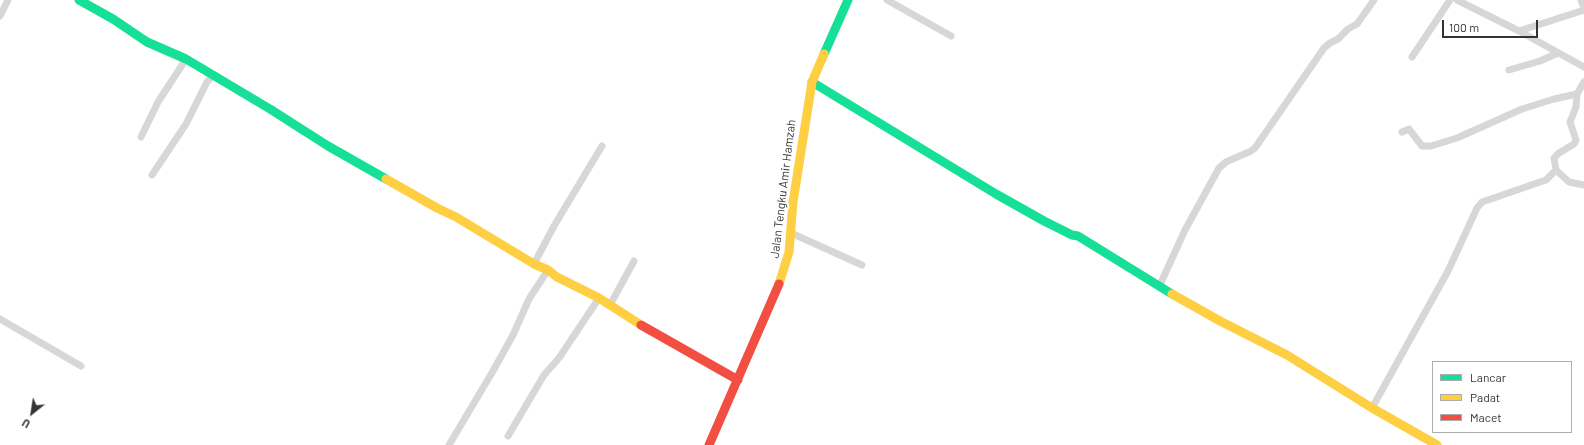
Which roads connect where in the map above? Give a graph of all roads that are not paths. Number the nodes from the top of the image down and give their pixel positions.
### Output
1 (8, 0) edge
2 (80, 0) edge
3 (848, 0) edge
4 (887, 0) edge
5 (1374, 0) edge
6 (1450, 0) edge
7 (1457, 0) edge
8 (1581, 0) edge
9 (1584, 9) edge
10 (0, 16) edge
11 (1519, 31) junction
12 (951, 36) dead end
13 (1558, 53) junction
14 (1412, 57) dead end
15 (186, 59) junction
16 (1584, 67) edge
17 (1509, 70) dead end
18 (213, 75) junction
19 (812, 82) junction
20 (1584, 82) edge
21 (1577, 94) junction
22 (1402, 132) dead end
23 (141, 137) dead end
24 (602, 146) dead end
25 (1556, 170) junction
26 (152, 175) dead end
27 (1584, 185) edge
28 (791, 233) junction
29 (634, 262) dead end
30 (534, 264) junction
31 (862, 265) dead end
32 (548, 270) junction
33 (1159, 287) junction
34 (599, 298) junction
35 (610, 305) junction
36 (0, 319) edge
37 (81, 366) dead end
38 (738, 380) junction
39 (1372, 408) junction
40 (508, 436) dead end
41 (449, 445) edge
42 (709, 445) edge
43 (1437, 445) edge

1 - 10 street
2 - 15 main road
3 - 19 main road, Jalan Tengku Amir Hamzah
4 - 12 street
5 - 33 street
6 - 14 street
7 - 11 street
8 - 9 street
9 - 11 street
11 - 13 street
13 - 16 street
13 - 17 street
15 - 18 main road
15 - 23 street
18 - 26 street
18 - 30 main road
19 - 28 main road, Jalan Tengku Amir Hamzah
19 - 33 main road
20 - 21 street
21 - 22 street
21 - 25 street
24 - 30 street
25 - 27 street
25 - 39 street
28 - 31 street
28 - 38 main road, Jalan Tengku Amir Hamzah
29 - 35 street
30 - 32 main road
32 - 34 main road
32 - 41 street
33 - 39 main road
34 - 35 main road
34 - 40 street
35 - 38 main road
36 - 37 street
38 - 42 main road, Jalan Tengku Amir Hamzah
39 - 43 main road

